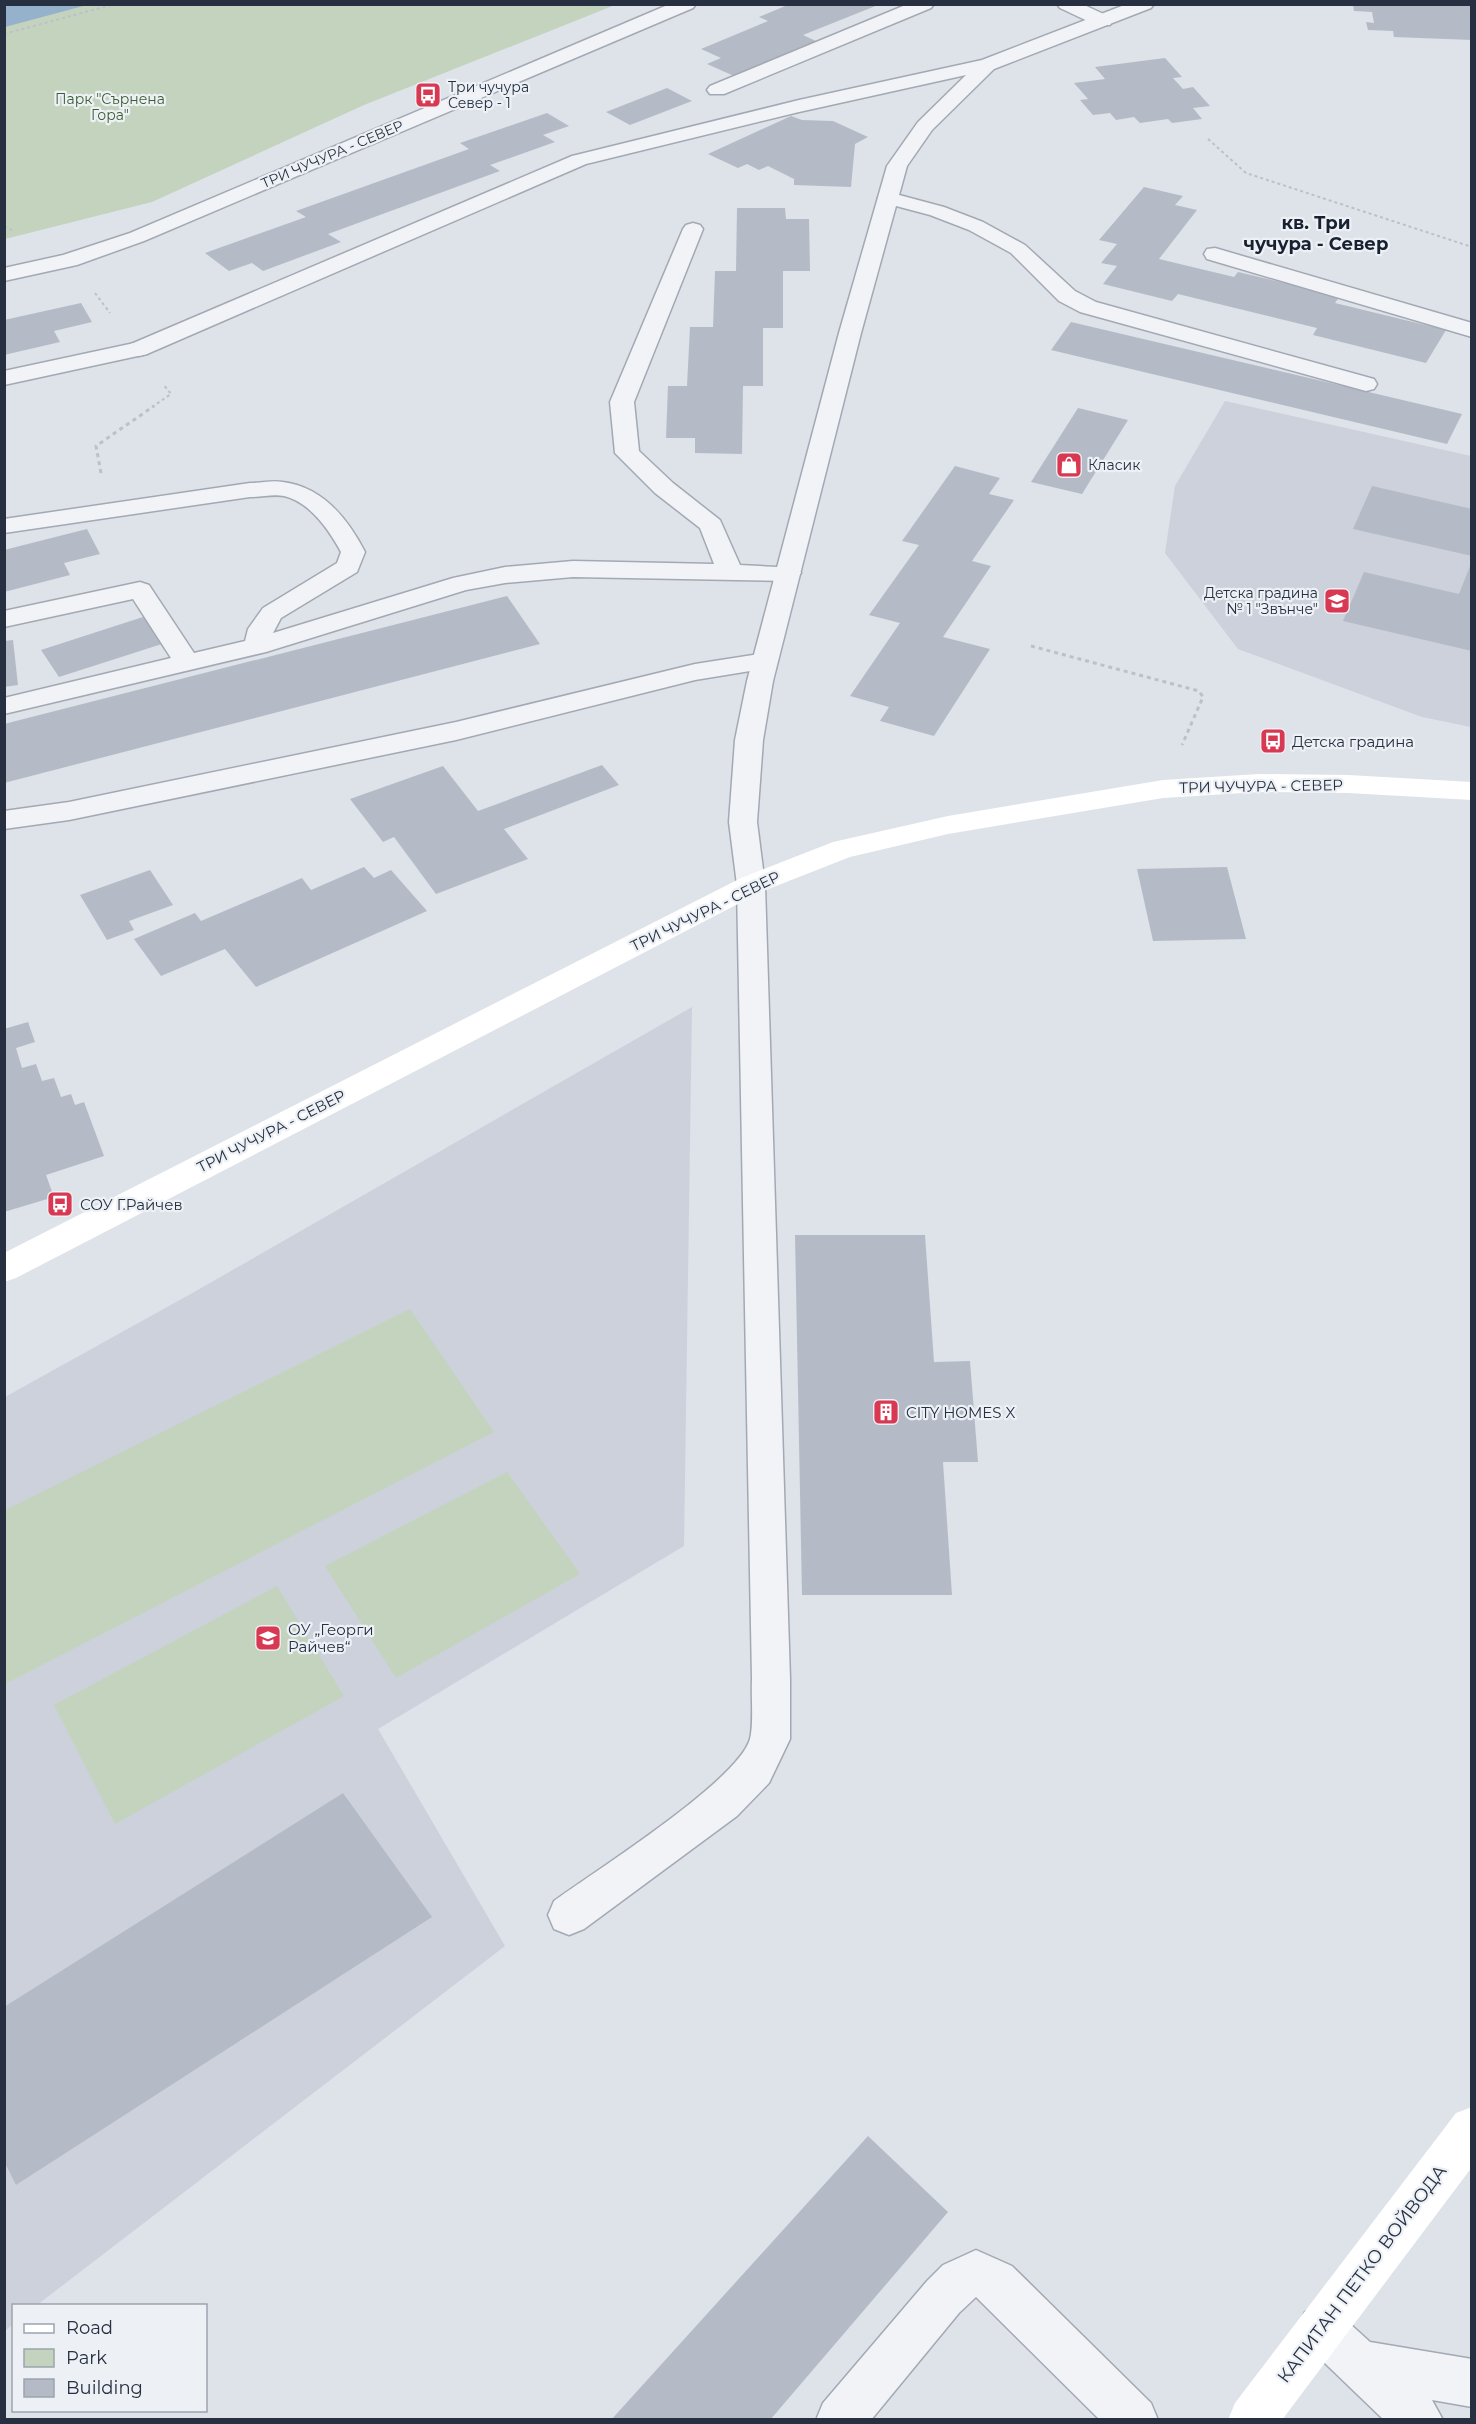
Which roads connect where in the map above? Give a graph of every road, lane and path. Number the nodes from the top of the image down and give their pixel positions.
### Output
1 (115, 4) edge
2 (687, 4) edge
3 (926, 4) edge
4 (1066, 4) edge
5 (1145, 4) edge
6 (1103, 21) junction
7 (4, 34) edge
8 (987, 65) junction
9 (717, 90) dead end
10 (1208, 139) dead end
11 (888, 198) junction
12 (693, 229) dead end
13 (1472, 248) edge
14 (1215, 254) dead end
15 (4, 275) edge
16 (1472, 330) edge
17 (4, 378) edge
18 (1366, 384) dead end
19 (4, 526) edge
20 (730, 572) junction
21 (788, 573) junction
22 (4, 619) edge
23 (258, 646) junction
24 (1030, 646) dead end
25 (765, 661) junction
26 (187, 662) junction
27 (4, 706) edge
28 (1163, 789) junction
29 (1472, 791) edge
30 (4, 820) edge
31 (751, 885) junction
32 (4, 1269) edge
33 (568, 1916) dead end
34 (1472, 2129) edge
35 (1321, 2328) junction
36 (1360, 2364) junction
37 (1472, 2383) edge
38 (840, 2420) edge
39 (1134, 2420) edge
40 (1252, 2420) edge
41 (1419, 2420) edge

1 - 7 path
2 - 15 street, ТРИ ЧУЧУРА - СЕВЕР
3 - 9 street
4 - 6 street
5 - 6 street
6 - 8 street
8 - 11 street
8 - 17 street
10 - 13 path
11 - 18 street
11 - 21 street
12 - 20 street
14 - 16 street
19 - 23 street
20 - 21 street
20 - 23 street
21 - 25 street
22 - 26 street
23 - 26 street
24 - 28 path
25 - 30 street
25 - 31 street
26 - 27 street
28 - 29 street, ТРИ ЧУЧУРА - СЕВЕР
28 - 31 street, ТРИ ЧУЧУРА - СЕВЕР
31 - 32 street, ТРИ ЧУЧУРА - СЕВЕР
31 - 33 street
34 - 35 street, КАПИТАН ПЕТКО ВОЙВОДА
35 - 36 street
35 - 40 street, КАПИТАН ПЕТКО ВОЙВОДА
36 - 37 street
36 - 41 street
38 - 39 street

